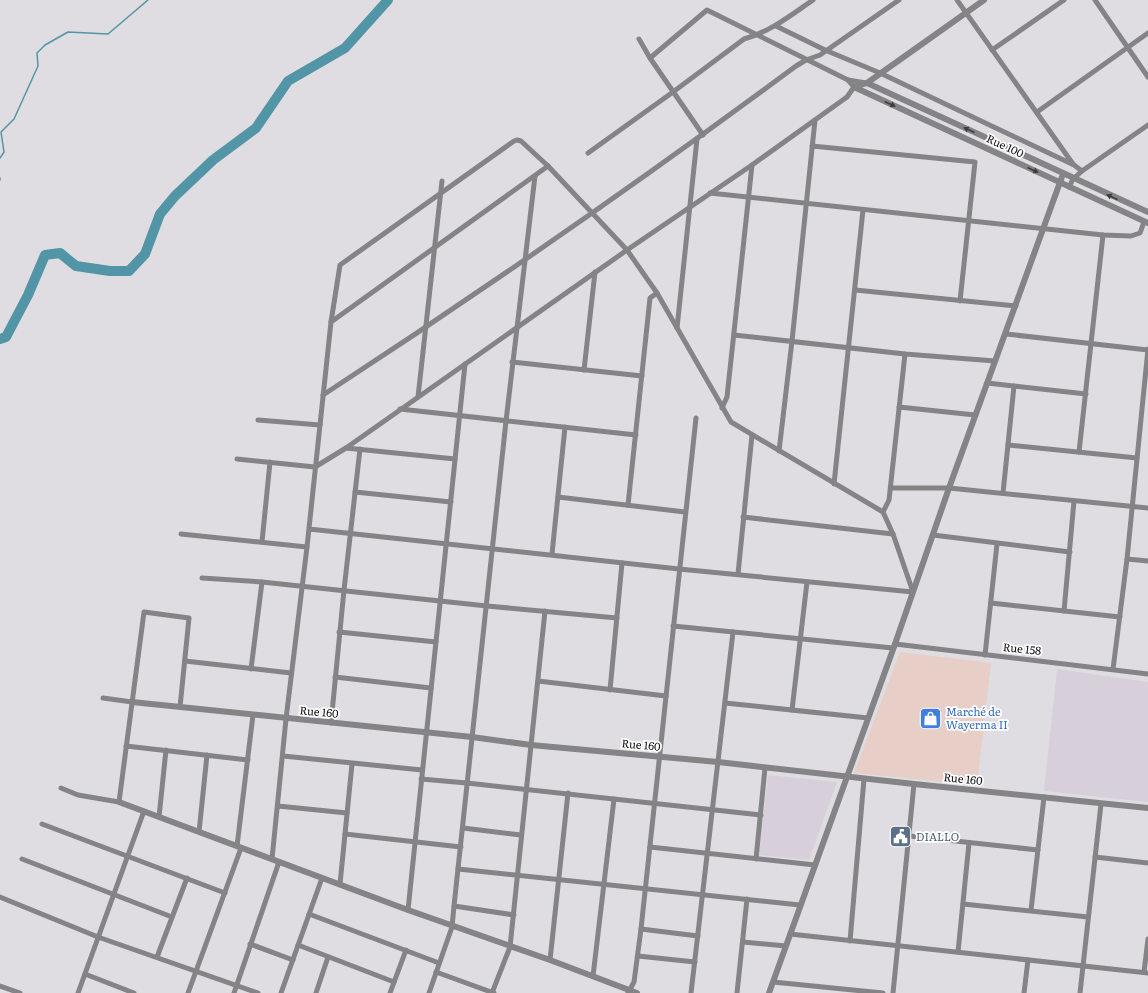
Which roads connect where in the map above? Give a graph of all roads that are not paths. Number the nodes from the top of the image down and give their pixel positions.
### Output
1 (813, 0) edge
2 (898, 0) edge
3 (958, 0) edge
4 (984, 0) edge
5 (1064, 0) edge
6 (1095, 0) edge
7 (966, 12) junction
8 (776, 26) junction
9 (1148, 33) edge
10 (757, 36) junction
11 (639, 39) dead end
12 (1127, 48) junction
13 (826, 50) junction
14 (992, 50) junction
15 (650, 58) junction
16 (806, 60) junction
17 (880, 73) junction
18 (1148, 77) edge
19 (848, 80) junction
20 (867, 83) junction
21 (854, 87) junction
22 (673, 92) junction
23 (1037, 112) junction
24 (815, 120) junction
25 (1148, 125) edge
26 (703, 135) junction
27 (697, 139) junction
28 (812, 146) junction
29 (588, 153) dead end
30 (752, 164) junction
31 (1074, 165) junction
32 (548, 166) junction
33 (1082, 171) junction
34 (1063, 174) junction
35 (535, 176) junction
36 (1073, 179) junction
37 (442, 181) dead end
38 (1060, 183) junction
39 (1069, 187) junction
40 (441, 193) junction
41 (710, 193) junction
42 (748, 197) junction
43 (806, 203) junction
44 (690, 207) junction
45 (863, 210) junction
46 (1148, 212) edge
47 (592, 213) junction
48 (969, 220) junction
49 (1146, 223) edge
50 (1044, 228) junction
51 (1103, 235) junction
52 (434, 248) junction
53 (627, 250) junction
54 (525, 259) junction
55 (595, 272) junction
56 (854, 290) junction
57 (656, 293) junction
58 (960, 301) junction
59 (1016, 306) junction
60 (331, 322) junction
61 (425, 328) junction
62 (516, 328) junction
63 (677, 328) junction
64 (1006, 334) junction
65 (734, 335) junction
66 (792, 341) junction
67 (1091, 344) junction
68 (849, 347) junction
69 (1148, 350) edge
70 (905, 354) junction
71 (995, 361) junction
72 (512, 362) junction
73 (465, 364) junction
74 (584, 370) junction
75 (642, 376) junction
76 (987, 383) junction
77 (1014, 386) junction
78 (1086, 394) junction
79 (323, 395) junction
80 (418, 398) junction
81 (1145, 400) edge
82 (899, 407) junction
83 (722, 408) junction
84 (400, 409) junction
85 (976, 415) junction
86 (459, 416) junction
87 (696, 418) dead end
88 (258, 420) dead end
89 (506, 421) junction
90 (320, 425) junction
91 (565, 427) junction
92 (636, 435) junction
93 (752, 435) junction
94 (1008, 445) junction
95 (346, 448) junction
96 (360, 449) junction
97 (779, 451) junction
98 (1079, 452) junction
99 (1137, 458) junction
100 (237, 459) dead end
101 (455, 459) junction
102 (270, 462) junction
103 (315, 467) junction
104 (834, 484) junction
105 (891, 488) junction
106 (949, 488) junction
107 (355, 492) junction
108 (1003, 493) junction
109 (558, 497) junction
110 (1074, 501) junction
111 (450, 502) junction
112 (628, 505) junction
113 (1132, 506) junction
114 (1148, 508) edge
115 (685, 512) junction
116 (883, 512) junction
117 (743, 517) junction
118 (309, 529) junction
119 (181, 534) dead end
120 (350, 534) junction
121 (893, 534) junction
122 (933, 535) junction
123 (262, 542) junction
124 (447, 543) junction
125 (997, 544) junction
126 (307, 547) junction
127 (493, 548) junction
128 (1070, 552) junction
129 (552, 554) junction
130 (1127, 559) junction
131 (1148, 561) edge
132 (622, 563) junction
133 (679, 569) junction
134 (738, 574) junction
135 (202, 578) dead end
136 (262, 582) junction
137 (806, 582) junction
138 (302, 586) junction
139 (344, 590) junction
140 (913, 592) junction
141 (440, 600) junction
142 (991, 603) junction
143 (487, 606) junction
144 (545, 611) junction
145 (1064, 611) junction
146 (1120, 617) junction
147 (617, 618) junction
148 (673, 626) junction
149 (339, 632) junction
150 (733, 632) junction
151 (800, 639) junction
152 (436, 642) junction
153 (894, 646) junction
154 (985, 655) junction
155 (185, 661) junction
156 (251, 669) junction
157 (1113, 669) junction
158 (291, 673) junction
159 (1148, 674) edge
160 (335, 677) junction
161 (538, 681) junction
162 (431, 688) junction
163 (610, 690) junction
164 (666, 696) junction
165 (103, 698) dead end
166 (132, 702) junction
167 (724, 703) junction
168 (180, 707) junction
169 (792, 710) junction
170 (253, 715) junction
171 (868, 718) junction
172 (286, 719) junction
173 (331, 723) junction
174 (427, 732) junction
175 (472, 737) junction
176 (531, 745) junction
177 (126, 746) junction
178 (166, 750) junction
179 (207, 755) junction
180 (282, 756) junction
181 (660, 756) junction
182 (248, 760) junction
183 (718, 762) junction
184 (352, 764) junction
185 (765, 768) junction
186 (422, 770) junction
187 (847, 776) junction
188 (421, 779) junction
189 (864, 779) junction
190 (467, 783) junction
191 (914, 784) junction
192 (61, 788) dead end
193 (527, 789) junction
194 (568, 793) junction
195 (1044, 797) junction
196 (614, 799) junction
197 (119, 802) junction
198 (655, 803) junction
199 (1101, 804) junction
200 (278, 806) junction
201 (1148, 808) edge
202 (712, 809) junction
203 (144, 811) junction
204 (347, 813) junction
205 (761, 815) junction
206 (159, 817) junction
207 (42, 824) dead end
208 (463, 828) junction
209 (199, 832) junction
210 (345, 834) junction
211 (521, 834) junction
212 (909, 836) junction
213 (415, 842) junction
214 (969, 843) junction
215 (239, 847) junction
216 (461, 847) junction
217 (650, 847) junction
218 (1038, 850) junction
219 (708, 853) junction
220 (128, 856) junction
221 (1095, 857) junction
222 (22, 859) dead end
223 (272, 859) junction
224 (756, 859) junction
225 (279, 862) junction
226 (1148, 863) edge
227 (815, 865) junction
228 (458, 869) junction
229 (518, 874) junction
230 (187, 878) junction
231 (322, 878) junction
232 (559, 879) junction
233 (340, 884) junction
234 (604, 884) junction
235 (646, 888) junction
236 (225, 893) junction
237 (114, 894) junction
238 (703, 894) junction
239 (0, 897) edge
240 (747, 899) junction
241 (963, 904) junction
242 (800, 905) junction
243 (454, 906) junction
244 (408, 910) junction
245 (1031, 910) junction
246 (309, 914) junction
247 (514, 915) junction
248 (172, 917) junction
249 (1088, 917) junction
250 (452, 927) junction
251 (641, 929) junction
252 (790, 934) junction
253 (698, 936) junction
254 (98, 937) junction
255 (1148, 939) edge
256 (850, 941) junction
257 (743, 942) junction
258 (250, 944) junction
259 (298, 946) junction
260 (786, 946) junction
261 (897, 946) junction
262 (510, 947) junction
263 (406, 950) junction
264 (958, 952) junction
265 (638, 956) junction
266 (157, 957) junction
267 (328, 957) junction
268 (292, 960) junction
269 (550, 960) junction
270 (1028, 960) junction
271 (695, 962) junction
272 (439, 963) junction
273 (1083, 965) junction
274 (196, 971) junction
275 (436, 972) junction
276 (1146, 973) edge
277 (85, 974) junction
278 (593, 976) junction
279 (394, 982) junction
280 (772, 982) junction
281 (236, 985) junction
282 (0, 986) edge
283 (628, 992) edge
284 (20, 993) edge
285 (78, 993) edge
286 (134, 993) edge
287 (188, 993) edge
288 (234, 993) edge
289 (258, 993) edge
290 (281, 993) edge
291 (316, 993) edge
292 (390, 993) edge
293 (429, 993) edge
294 (493, 993) edge
295 (637, 993) edge
296 (691, 993) edge
297 (737, 993) edge
298 (769, 993) edge
299 (883, 993) edge
300 (893, 993) edge
301 (1024, 993) edge
302 (1080, 993) edge

1 - 8 street
2 - 13 street
3 - 7 street
4 - 7 street
5 - 14 street
6 - 12 street
7 - 14 street
7 - 17 street
8 - 10 street
8 - 13 street
9 - 12 street
10 - 15 street
10 - 16 street
10 - 22 street
11 - 15 street
12 - 18 street
12 - 23 street
13 - 16 street
13 - 17 street
14 - 23 street
15 - 22 street
16 - 19 street
16 - 26 street
17 - 20 street
17 - 31 street
19 - 20 street
19 - 21 street
20 - 21 street
34 -> 20 street
21 - 24 street
21 -> 38 street, Rue 100
22 - 26 street
22 - 29 street
23 - 31 street
24 - 28 street
24 - 30 street
25 - 33 street
26 - 27 street
27 - 44 street
27 - 47 street
28 - 43 street
28 - 48 street
30 - 41 street
30 - 42 street
31 - 33 street
32 - 35 street
32 - 40 street
32 - 47 street
33 - 36 street
34 - 36 street
34 - 38 street
35 - 52 street
35 - 54 street
36 - 39 street
46 -> 36 street
37 - 40 street
38 - 39 street, Rue 100
38 - 50 street
39 - 49 street, Rue 100
40 - 52 street
40 - 60 street
41 - 42 street
41 - 44 street
42 - 43 street
42 - 65 street
43 - 45 street
43 - 66 street
44 - 53 street
44 - 63 street
45 - 48 street
45 - 56 street
47 - 53 street
47 - 54 street
48 - 50 street
48 - 58 street
49 - 51 street
50 - 51 street
50 - 59 street
51 - 67 street
52 - 60 street
52 - 61 street
53 - 55 street
53 - 57 street
54 - 61 street
54 - 62 street
55 - 62 street
55 - 74 street
56 - 58 street
56 - 68 street
57 - 63 street
57 - 75 street
58 - 59 street
59 - 64 street
60 - 79 street
61 - 79 street
61 - 80 street
62 - 72 street
62 - 73 street
63 - 83 street
64 - 67 street
64 - 71 street
65 - 66 street
65 - 83 street
66 - 68 street
66 - 97 street
67 - 69 street
67 - 78 street
68 - 70 street
68 - 104 street
69 - 81 street
70 - 71 street
70 - 82 street
71 - 76 street
72 - 74 street
72 - 89 street
73 - 80 street
73 - 86 street
74 - 75 street
75 - 92 street
76 - 77 street
76 - 85 street
77 - 78 street
77 - 94 street
78 - 98 street
79 - 90 street
80 - 84 street
81 - 99 street
82 - 85 street
82 - 105 street
83 - 93 street
84 - 86 street
84 - 95 street
85 - 106 street
86 - 89 street
86 - 101 street
87 - 115 street
88 - 90 street
89 - 91 street
89 - 127 street
90 - 103 street
91 - 92 street
91 - 109 street
92 - 112 street
93 - 97 street
93 - 117 street
94 - 98 street
94 - 108 street
95 - 96 street
95 - 103 street
96 - 101 street
96 - 107 street
97 - 104 street
98 - 99 street
99 - 113 street
100 - 102 street
101 - 111 street
102 - 103 street
102 - 123 street
103 - 118 street
104 - 116 street
105 - 106 street
105 - 116 street
106 - 108 street
106 - 122 street
107 - 111 street
107 - 120 street
108 - 110 street
109 - 112 street
109 - 129 street
110 - 113 street
110 - 128 street
111 - 124 street
112 - 115 street
113 - 114 street
113 - 130 street
115 - 133 street
116 - 121 street
117 - 121 street
117 - 134 street
118 - 120 street
118 - 126 street
119 - 123 street
120 - 124 street
120 - 139 street
121 - 140 street
122 - 125 street
122 - 140 street
123 - 126 street
124 - 127 street
124 - 141 street
125 - 128 street
125 - 142 street
126 - 138 street
127 - 129 street
127 - 143 street
128 - 145 street
129 - 132 street
130 - 131 street
130 - 146 street
132 - 133 street
132 - 147 street
133 - 134 street
133 - 148 street
134 - 137 street
135 - 136 street
136 - 138 street
136 - 156 street
137 - 140 street
137 - 151 street
138 - 139 street
138 - 158 street
139 - 141 street
139 - 149 street
140 - 153 street
141 - 143 street
141 - 152 street
142 - 145 street
142 - 154 street
143 - 144 street
143 - 175 street
144 - 147 street
144 - 161 street
145 - 146 street
146 - 157 street
147 - 163 street
148 - 150 street, Rue 158
148 - 164 street
149 - 152 street
149 - 160 street
150 - 151 street, Rue 158
150 - 167 street
151 - 153 street, Rue 158
151 - 169 street
152 - 162 street
153 - 154 street, Rue 158
153 - 171 street
154 - 157 street, Rue 158
155 - 156 street
155 - 166 street
155 - 168 street
156 - 158 street
157 - 159 street, Rue 158
158 - 172 street
160 - 162 street
160 - 173 street
161 - 163 street
161 - 176 street
162 - 174 street
163 - 164 street
164 - 181 street
165 - 166 street
166 - 168 street, Rue 160
166 - 177 street
167 - 169 street
167 - 183 street
168 - 170 street, Rue 160
169 - 171 street
170 - 172 street, Rue 160
170 - 182 street
171 - 187 street
172 - 173 street, Rue 160
172 - 180 street
173 - 174 street, Rue 160
174 - 175 street, Rue 160
174 - 186 street
175 - 176 street, Rue 160
175 - 190 street
176 - 181 street, Rue 160
176 - 193 street
177 - 178 street
177 - 197 street
178 - 179 street
178 - 206 street
179 - 182 street
179 - 209 street
180 - 184 street
180 - 200 street
181 - 183 street, Rue 160
181 - 198 street
182 - 215 street
183 - 185 street, Rue 160
183 - 202 street
184 - 186 street
184 - 204 street
185 - 187 street, Rue 160
185 - 205 street
186 - 188 street
187 - 189 street, Rue 160
187 - 227 street
188 - 190 street
188 - 213 street
189 - 191 street, Rue 160
189 - 256 street
190 - 193 street
190 - 208 street
191 - 195 street, Rue 160
191 - 212 street
192 - 197 street
193 - 194 street
193 - 211 street
194 - 196 street
194 - 232 street
195 - 199 street, Rue 160
195 - 218 street
196 - 198 street
196 - 234 street
197 - 203 street
198 - 202 street
198 - 217 street
199 - 201 street, Rue 160
199 - 221 street
200 - 204 street
200 - 223 street
202 - 205 street
202 - 219 street
203 - 206 street
203 - 220 street
204 - 210 street
205 - 224 street
206 - 209 street
207 - 220 street
208 - 211 street
208 - 216 street
209 - 215 street
210 - 213 street
210 - 233 street
211 - 229 street
212 - 214 street
212 - 261 street
213 - 216 street
213 - 244 street
214 - 218 street
214 - 241 street
215 - 223 street
215 - 236 street
216 - 228 street
217 - 219 street
217 - 235 street
218 - 245 street
219 - 224 street
219 - 238 street
220 - 230 street
220 - 237 street
221 - 226 street
221 - 249 street
222 - 237 street
223 - 225 street
224 - 227 street
225 - 231 street
225 - 258 street
227 - 242 street
228 - 229 street
228 - 243 street
229 - 232 street
229 - 247 street
230 - 236 street
230 - 248 street
231 - 233 street
231 - 246 street
232 - 234 street
232 - 269 street
233 - 244 street
234 - 235 street
234 - 278 street
235 - 238 street
235 - 251 street
236 - 274 street
237 - 248 street
237 - 254 street
238 - 240 street
238 - 253 street
239 - 254 street
240 - 242 street
240 - 257 street
241 - 245 street
241 - 264 street
242 - 252 street
243 - 247 street
243 - 250 street
244 - 250 street
245 - 249 street
246 - 259 street
246 - 263 street
247 - 262 street
248 - 266 street
249 - 273 street
250 - 262 street
250 - 272 street
251 - 253 street
251 - 265 street
252 - 256 street
252 - 260 street
253 - 271 street
254 - 266 street
254 - 277 street
255 - 276 street
256 - 261 street
257 - 260 street
257 - 297 street
258 - 268 street
258 - 281 street
259 - 267 street
259 - 268 street
260 - 280 street
261 - 264 street
261 - 300 street
262 - 269 street
262 - 294 street
263 - 272 street
263 - 279 street
264 - 270 street
265 - 271 street
265 - 283 street
266 - 274 street
267 - 279 street
267 - 291 street
268 - 290 street
269 - 278 street
270 - 273 street
270 - 301 street
271 - 296 street
272 - 275 street
273 - 276 street
273 - 302 street
274 - 281 street
274 - 287 street
275 - 293 street
275 - 294 street
277 - 285 street
277 - 286 street
278 - 283 street
279 - 292 street
280 - 298 street
280 - 299 street
281 - 288 street
281 - 289 street
282 - 284 street
283 - 295 street

